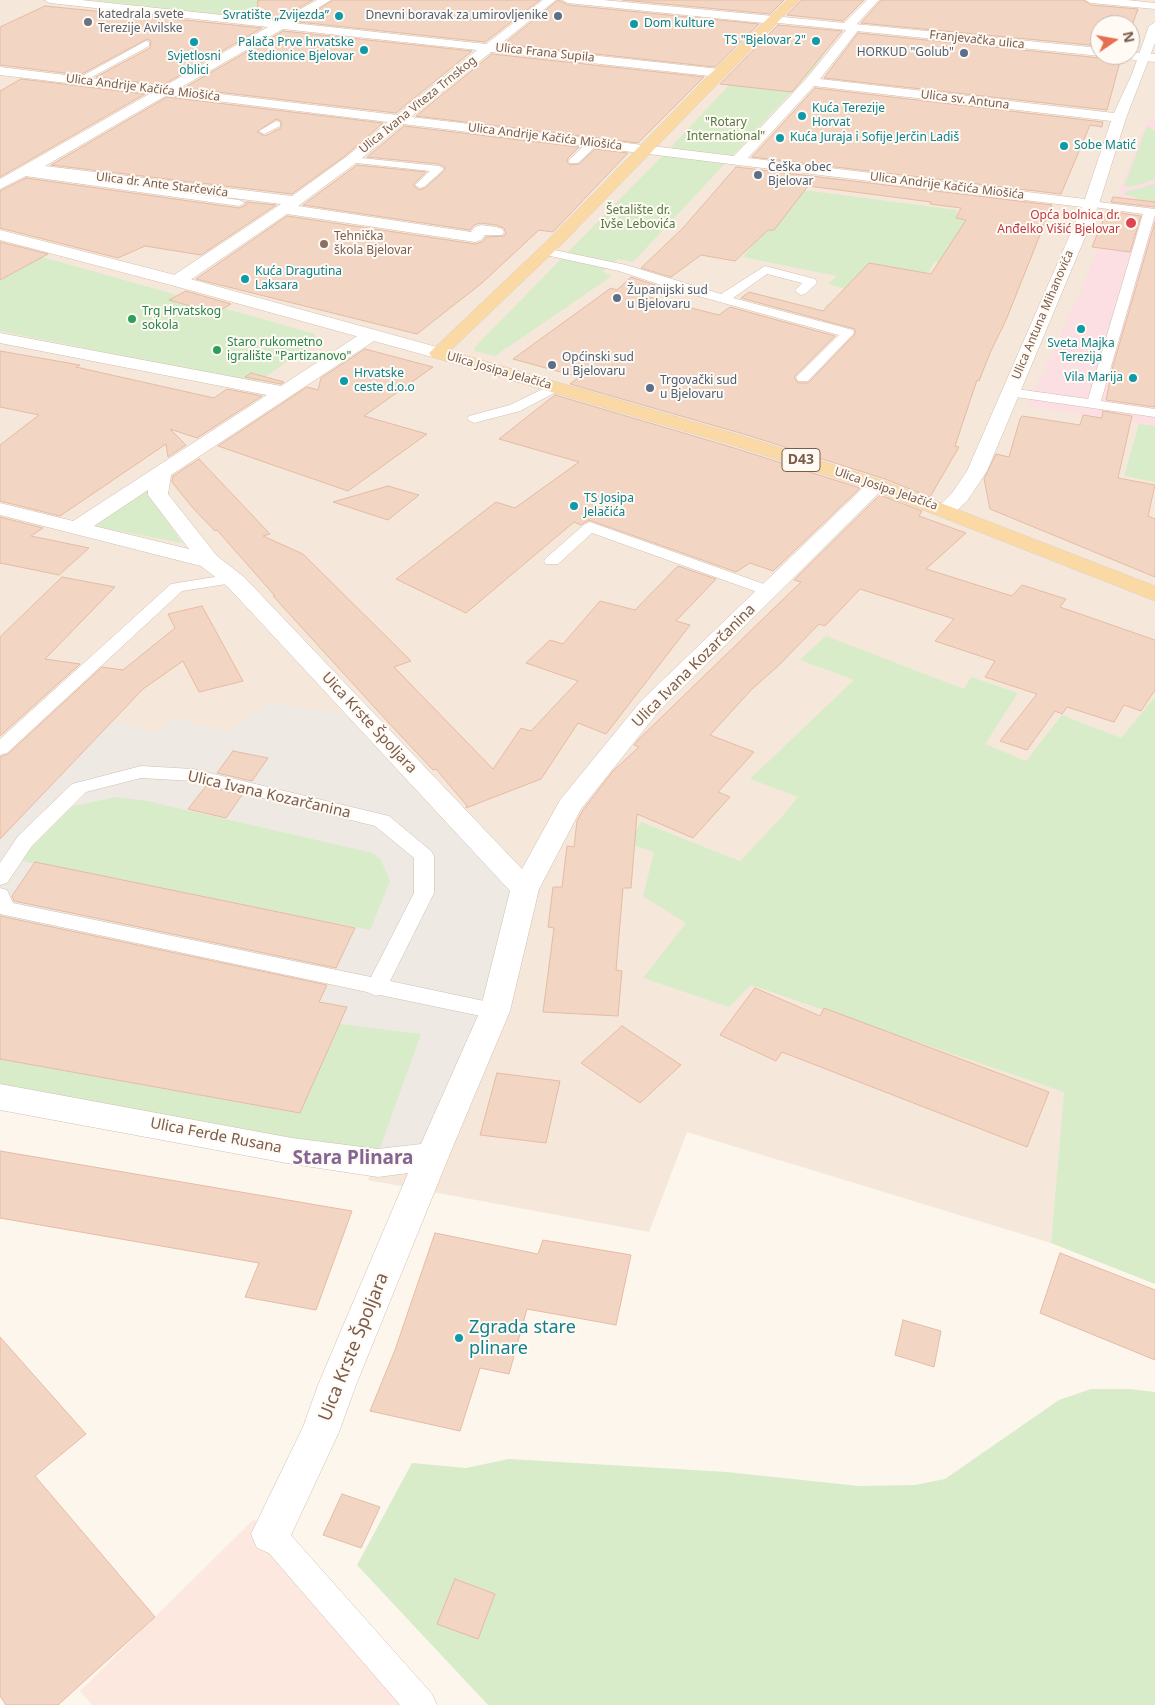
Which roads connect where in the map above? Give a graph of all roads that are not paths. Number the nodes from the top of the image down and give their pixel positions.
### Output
1 (50, 0) edge
2 (325, 0) edge
3 (550, 0) edge
4 (568, 0) edge
5 (793, 0) edge
6 (873, 0) edge
7 (1091, 0) edge
8 (1155, 6) edge
9 (773, 20) junction
10 (281, 26) junction
11 (850, 27) junction
12 (1154, 29) edge
13 (146, 44) dead end
14 (489, 47) junction
15 (1090, 51) edge
16 (1150, 57) edge
17 (0, 71) edge
18 (719, 73) junction
19 (78, 81) junction
20 (811, 82) junction
21 (166, 92) junction
22 (400, 118) junction
23 (1119, 118) junction
24 (276, 124) dead end
25 (264, 131) dead end
26 (592, 144) junction
27 (646, 149) junction
28 (351, 160) junction
29 (738, 160) junction
30 (574, 161) dead end
31 (0, 168) edge
32 (26, 171) junction
33 (0, 185) edge
34 (420, 185) dead end
35 (169, 190) junction
36 (239, 203) dead end
37 (1091, 204) junction
38 (290, 205) junction
39 (1152, 212) edge
40 (496, 232) dead end
41 (0, 235) edge
42 (545, 252) junction
43 (177, 281) junction
44 (801, 291) dead end
45 (723, 298) junction
46 (371, 335) junction
47 (0, 338) edge
48 (438, 353) junction
49 (803, 378) dead end
50 (555, 387) junction
51 (283, 392) junction
52 (1009, 392) junction
53 (1093, 404) junction
54 (1155, 414) edge
55 (474, 419) dead end
56 (162, 472) junction
57 (877, 485) junction
58 (0, 509) edge
59 (946, 510) junction
60 (76, 528) junction
61 (209, 561) junction
62 (552, 561) dead end
63 (233, 579) junction
64 (769, 591) junction
65 (1155, 594) edge
66 (0, 749) edge
67 (0, 878) edge
68 (526, 889) junction
69 (0, 895) edge
70 (376, 988) junction
71 (495, 1011) junction
72 (0, 1097) edge
73 (432, 1156) junction
74 (271, 1534) joint
75 (421, 1705) edge

1 - 10 street, Ulica Frana Supila
2 - 10 street
3 - 14 street, Ulica Ivana Viteza Trnskog
4 - 9 street, Franjevačka ulica
5 - 9 main road
6 - 11 street
7 - 8 street
9 - 11 street, Franjevačka ulica
9 - 18 main road
10 - 14 street, Ulica Frana Supila
10 - 21 street
11 - 15 street, Franjevačka ulica
11 - 20 street
12 - 16 street, Ulica Antuna Mihanovića
13 - 19 lane
14 - 18 street, Ulica Frana Supila
14 - 22 street, Ulica Ivana Viteza Trnskog
16 - 23 street, Ulica Antuna Mihanovića
17 - 19 street, Ulica Andrije Kačića Miošića
18 - 27 main road
19 - 21 street, Ulica Andrije Kačića Miošića
20 - 23 street, Ulica sv. Antuna
20 - 29 street
21 - 22 street, Ulica Andrije Kačića Miošića
21 - 32 street
22 - 26 street, Ulica Andrije Kačića Miošića
22 - 28 street, Ulica Ivana Viteza Trnskog
23 - 37 street, Ulica Antuna Mihanovića
24 - 25 lane
26 - 27 street, Ulica Andrije Kačića Miošića
26 - 30 lane
27 - 29 street, Ulica Andrije Kačića Miošića
27 - 42 main road
28 - 34 lane
28 - 38 street, Ulica Ivana Viteza Trnskog
29 - 37 street, Ulica Andrije Kačića Miošića
31 - 32 street, Ulica dr. Ante Starčevića
32 - 33 street
32 - 35 street, Ulica dr. Ante Starčevića
35 - 36 lane
35 - 38 street, Ulica dr. Ante Starčevića
37 - 39 lane
37 - 52 street, Ulica Antuna Mihanovića
38 - 40 street, Ulica dr. Ante Starčevića
38 - 43 street, Ulica Ivana Viteza Trnskog
39 - 53 lane
41 - 43 street
42 - 45 lane
42 - 48 main road
43 - 46 street
44 - 45 lane
45 - 49 lane
46 - 48 street
46 - 51 street
47 - 51 street
48 - 50 main road, Ulica Josipa Jelačića / D43
50 - 55 lane
50 - 57 main road, Ulica Josipa Jelačića / D43
51 - 56 street
52 - 53 lane
52 - 59 street, Ulica Antuna Mihanovića
53 - 54 lane
56 - 60 street
56 - 61 street, Uica Krste Špoljara
57 - 59 main road, Ulica Josipa Jelačića / D43
57 - 64 street, Ulica Ivana Kozarčanina
58 - 60 street, Uica Krste Špoljara
59 - 65 main road, Ulica Josipa Jelačića / D43
60 - 61 street, Uica Krste Špoljara
61 - 63 street, Uica Krste Špoljara
62 - 64 lane
63 - 66 lane
63 - 68 street, Uica Krste Špoljara
64 - 68 street, Ulica Ivana Kozarčanina
67 - 70 lane, Ulica Ivana Kozarčanina
68 - 71 street, Ulica Ivana Kozarčanina
69 - 70 lane
70 - 71 lane
71 - 73 street, Ulica Ivana Kozarčanina
72 - 73 street, Ulica Ferde Rusana
73 - 74 street, Uica Krste Špoljara
74 - 75 lane

